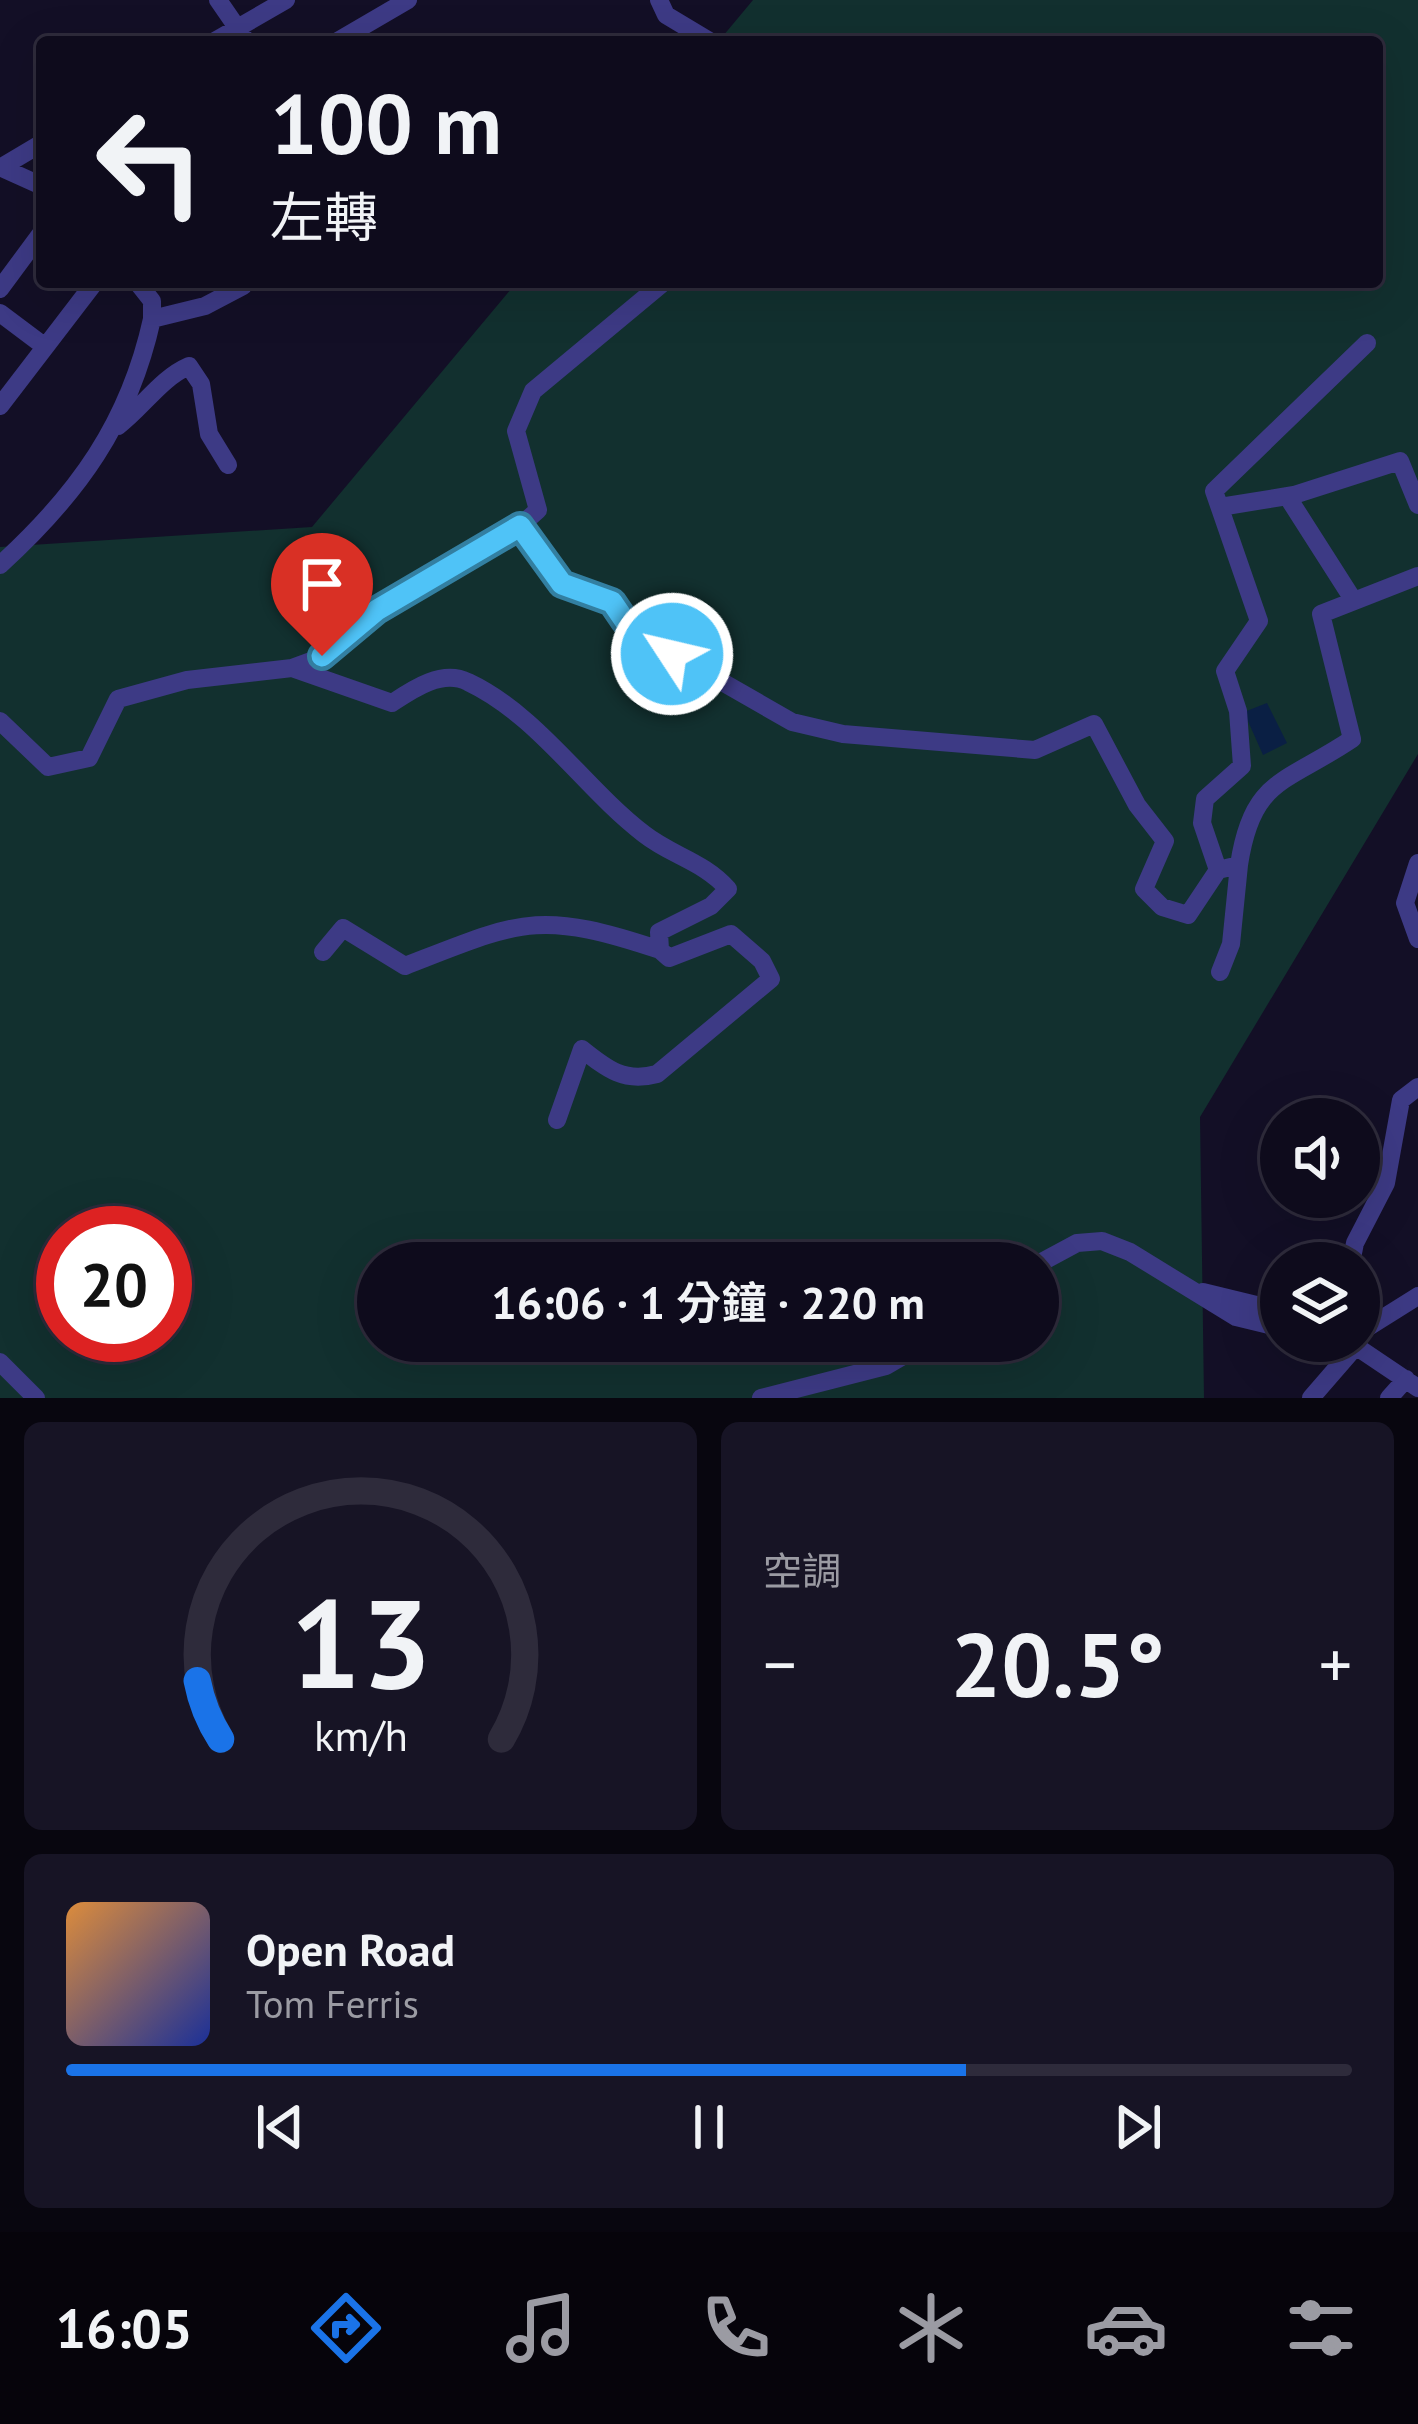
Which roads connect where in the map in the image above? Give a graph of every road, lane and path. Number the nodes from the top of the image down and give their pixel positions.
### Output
1 (218, 0) edge
2 (286, 0) edge
3 (408, 0) edge
4 (659, 0) edge
5 (243, 35) edge
6 (346, 36) edge
7 (701, 36) edge
8 (36, 146) edge
9 (0, 167) edge
10 (36, 183) edge
11 (36, 240) edge
12 (90, 288) edge
13 (142, 288) edge
14 (239, 288) edge
15 (657, 288) edge
16 (0, 289) edge
17 (0, 313) edge
18 (152, 319) junction
19 (1367, 343) dead end
20 (44, 346) junction
21 (0, 406) edge
22 (115, 429) junction
23 (228, 465) dead end
24 (1287, 496) junction
25 (1418, 505) edge
26 (1220, 507) junction
27 (520, 526) junction
28 (0, 565) edge
29 (1418, 576) edge
30 (1354, 601) junction
31 (292, 668) junction
32 (0, 722) edge
33 (1418, 863) edge
34 (1239, 865) junction
35 (1218, 869) junction
36 (1418, 939) edge
37 (660, 950) junction
38 (323, 952) dead end
39 (1220, 972) dead end
40 (1418, 1088) edge
41 (556, 1120) dead end
42 (1356, 1242) edge
43 (1059, 1252) edge
44 (1198, 1291) junction
45 (1418, 1296) edge
46 (1260, 1306) edge
47 (1380, 1322) edge
48 (1260, 1323) edge
49 (1380, 1359) edge
50 (0, 1361) edge
51 (893, 1362) edge
52 (1338, 1362) edge
53 (1412, 1383) edge
54 (36, 1398) edge
55 (761, 1398) edge
56 (1311, 1398) edge
57 (1389, 1398) edge

1 - 5 street
2 - 5 street
3 - 6 street
4 - 7 street
8 - 9 street
9 - 10 street
11 - 16 street
12 - 20 street
13 - 18 street
14 - 18 street
15 - 27 street
17 - 20 street
18 - 22 street
19 - 26 street
20 - 21 street
22 - 23 street
22 - 28 street
24 - 25 street
24 - 26 street
24 - 30 street
26 - 35 street
27 - 31 street
27 - 35 street
29 - 30 street
30 - 34 street
31 - 32 street
31 - 37 street
33 - 36 street
34 - 35 street
34 - 39 street
37 - 38 street
37 - 41 street
40 - 42 street
43 - 44 street
44 - 46 street
44 - 48 street
45 - 47 street
49 - 53 street
50 - 54 street
51 - 55 street
52 - 56 street
53 - 57 street

